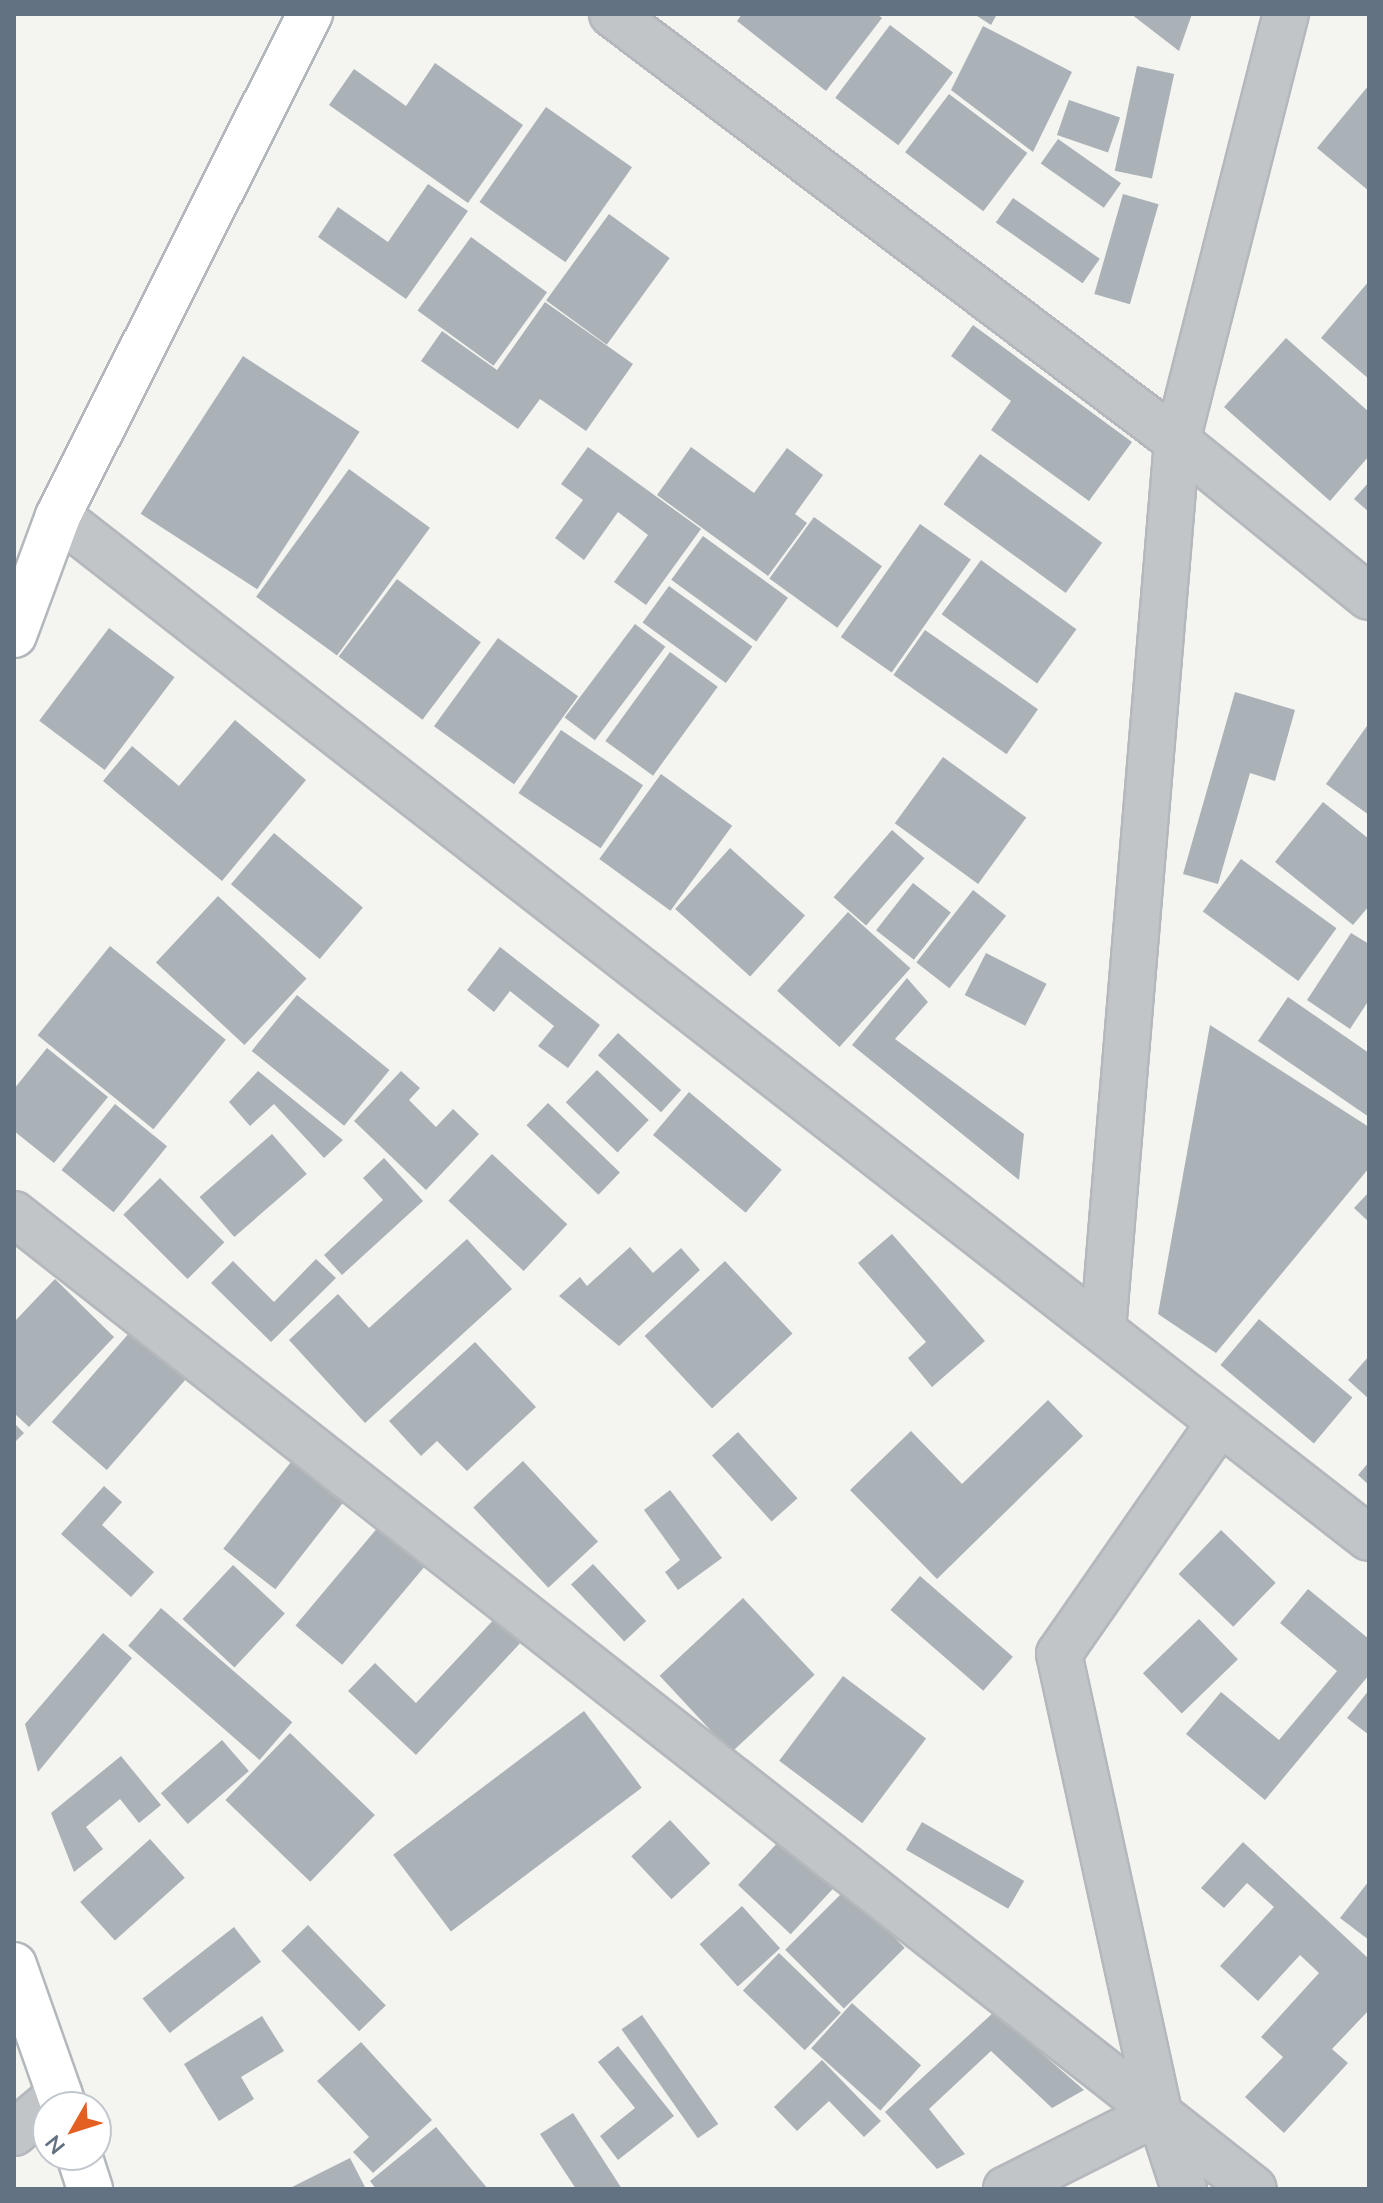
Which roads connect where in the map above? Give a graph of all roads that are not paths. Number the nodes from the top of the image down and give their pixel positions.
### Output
1 (310, 14) edge
2 (612, 14) edge
3 (1286, 14) edge
4 (1177, 441) junction
5 (58, 516) junction
6 (1369, 597) edge
7 (14, 635) edge
8 (14, 1214) edge
9 (1103, 1330) junction
10 (1220, 1422) junction
11 (1369, 1538) edge
12 (14, 1965) edge
13 (58, 2091) edge
14 (1159, 2112) junction
15 (32, 2121) edge
16 (14, 2133) edge
17 (1006, 2189) edge
18 (1184, 2189) edge
19 (1254, 2189) edge

1 - 5 main road
2 - 4 street
3 - 4 street
4 - 6 street
4 - 9 street
5 - 7 main road
5 - 9 street
8 - 14 street
9 - 10 street
10 - 11 street
10 - 14 street
12 - 13 main road
14 - 17 street
14 - 18 street
14 - 19 street
15 - 16 street

